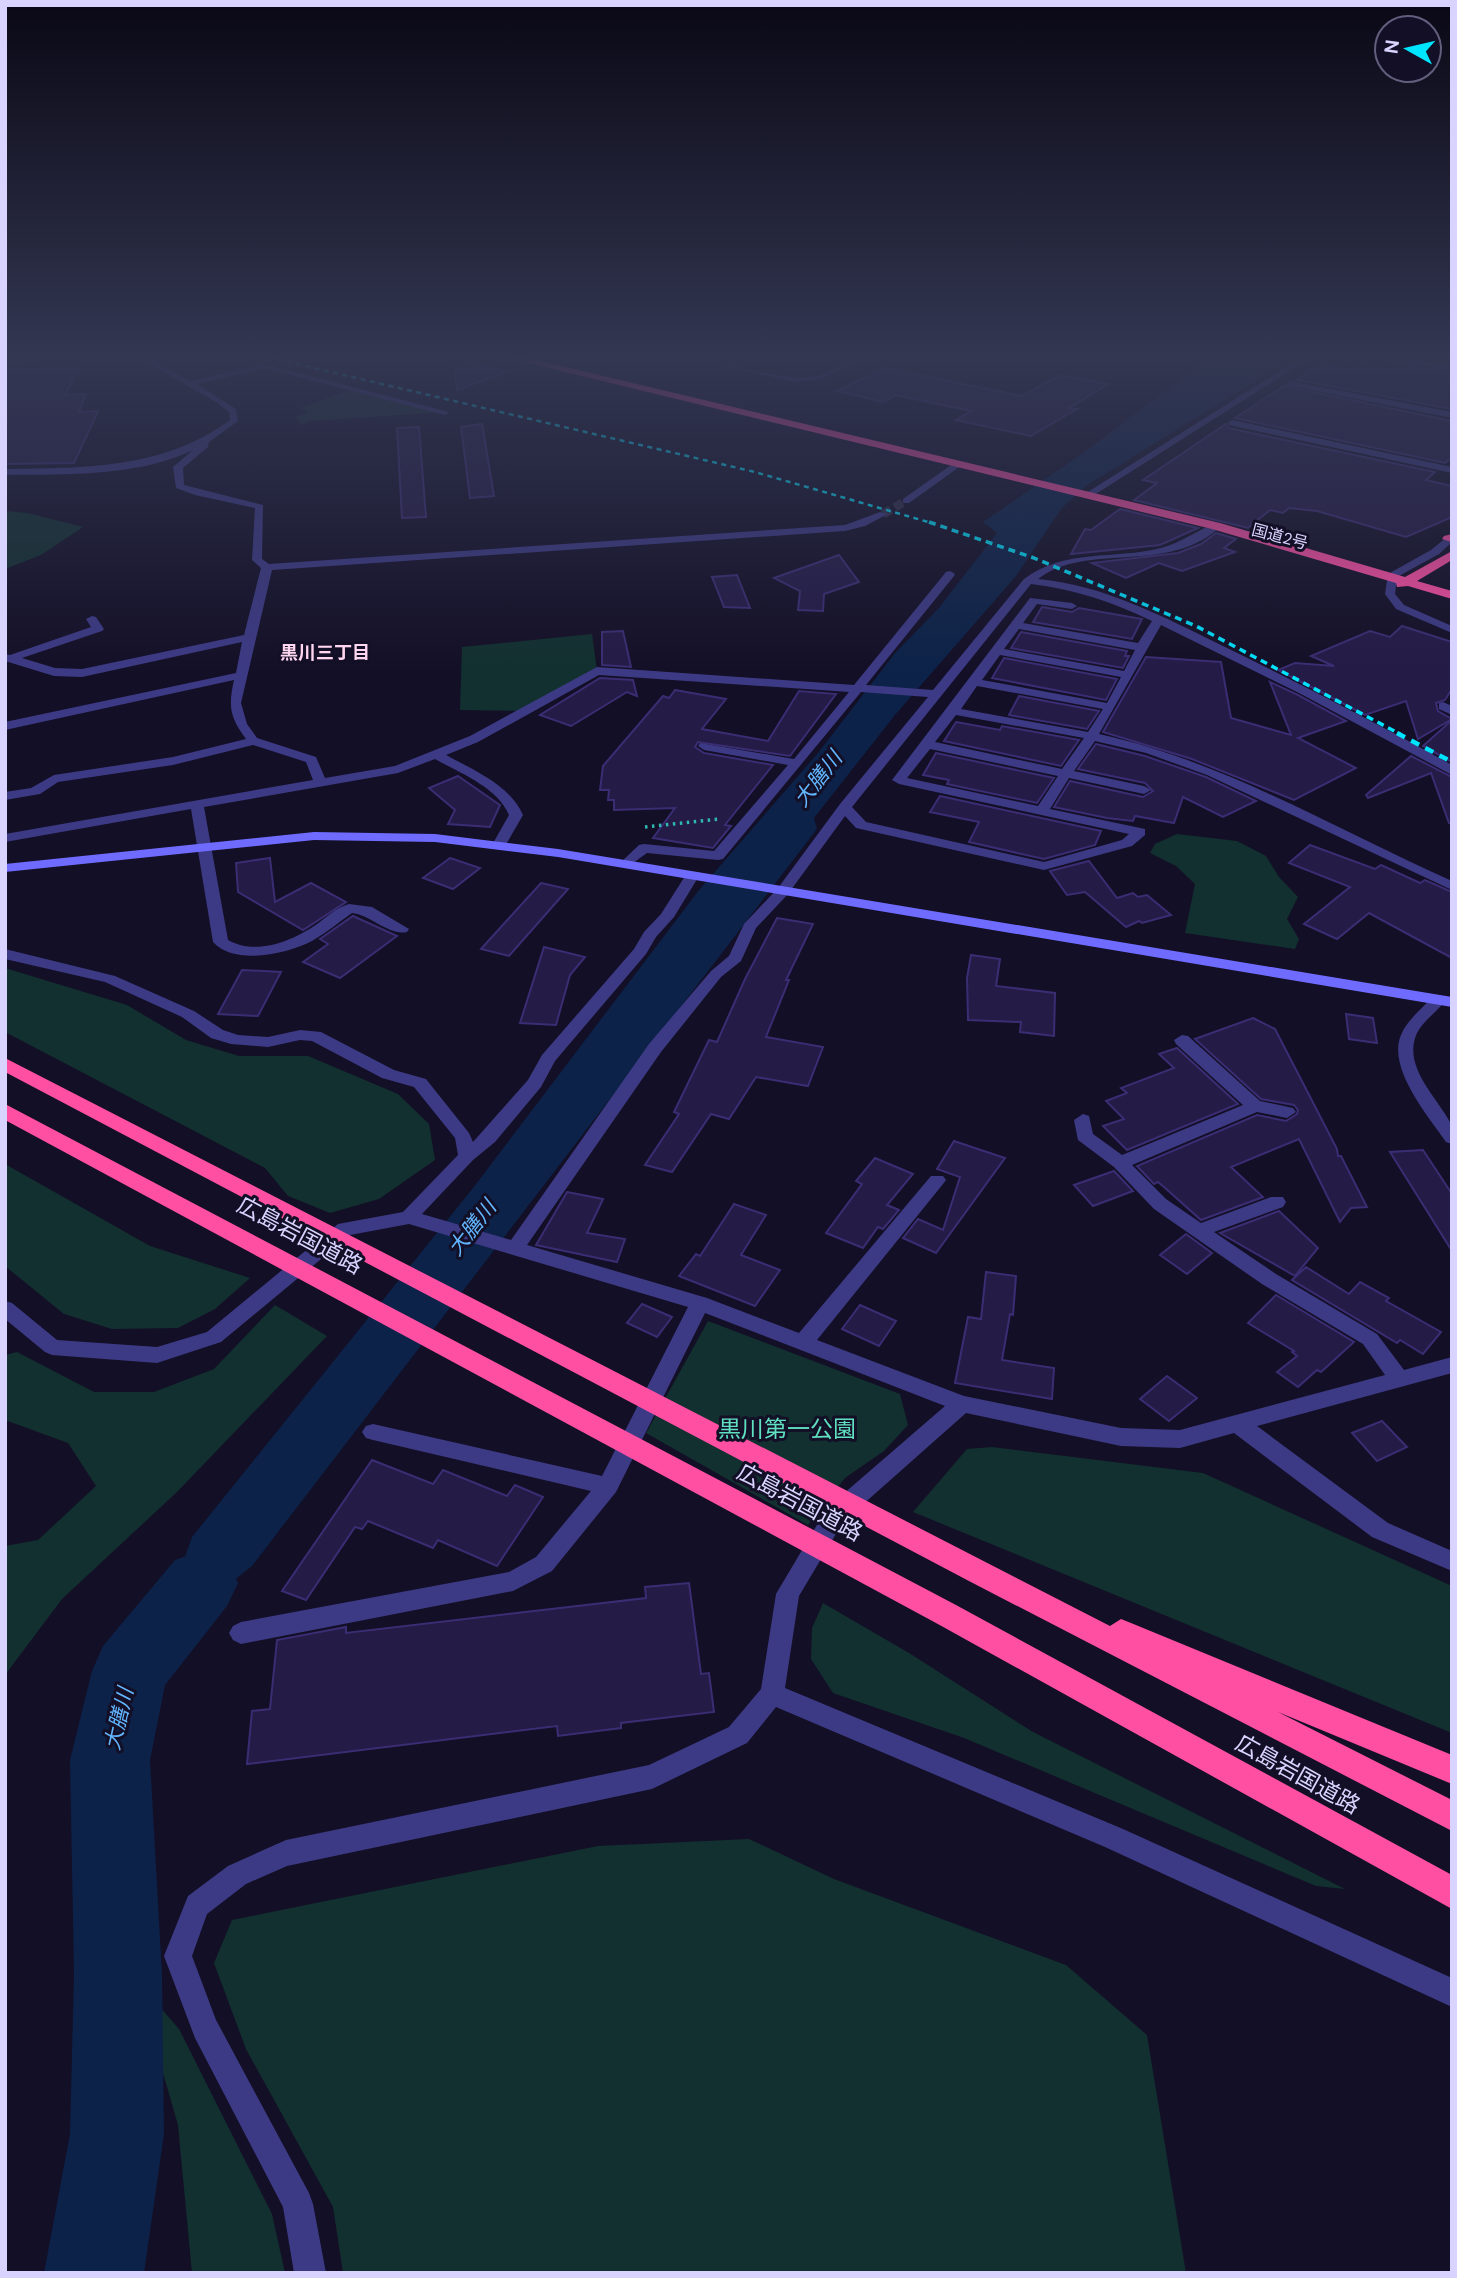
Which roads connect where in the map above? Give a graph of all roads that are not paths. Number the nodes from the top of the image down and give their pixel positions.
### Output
1 (147, 461) edge
2 (185, 461) edge
3 (925, 461) edge
4 (1138, 461) edge
5 (1411, 461) edge
6 (952, 467) junction
7 (1452, 470) edge
8 (5, 472) edge
9 (1081, 496) junction
10 (906, 501) tunnel mouth
11 (883, 514) tunnel mouth
12 (1210, 530) junction
13 (1451, 538) edge
14 (1452, 555) edge
15 (267, 568) junction
16 (950, 574) dead end
17 (1028, 581) junction
18 (1392, 581) junction
19 (1410, 582) junction
20 (1452, 595) edge
21 (1072, 606) dead end
22 (1452, 606) edge
23 (92, 619) dead end
24 (1158, 620) junction
25 (1015, 625) junction
26 (1452, 631) edge
27 (249, 637) junction
28 (1140, 647) junction
29 (996, 650) junction
30 (8, 658) edge
31 (241, 675) junction
32 (1127, 675) junction
33 (973, 682) junction
34 (860, 687) junction
35 (932, 693) junction
36 (1110, 707) junction
37 (953, 711) junction
38 (914, 724) junction
39 (5, 726) edge
40 (1091, 738) junction
41 (253, 741) junction
42 (927, 741) junction
43 (704, 746) dead end
44 (437, 755) junction
45 (797, 763) junction
46 (1452, 771) edge
47 (1063, 775) junction
48 (320, 782) junction
49 (1144, 790) dead end
50 (5, 796) edge
51 (197, 805) junction
52 (845, 807) junction
53 (1043, 809) junction
54 (5, 838) edge
55 (499, 845) junction
56 (205, 847) junction
57 (626, 864) junction
58 (5, 868) edge
59 (697, 876) junction
60 (1452, 886) edge
61 (779, 890) junction
62 (402, 929) dead end
63 (5, 954) edge
64 (1445, 1001) edge
65 (1182, 1040) dead end
66 (5, 1063) edge
67 (1255, 1105) junction
68 (5, 1111) edge
69 (1287, 1112) dead end
70 (1083, 1121) dead end
71 (1452, 1138) edge
72 (467, 1156) junction
73 (1120, 1163) junction
74 (937, 1180) dead end
75 (1278, 1202) dead end
76 (415, 1219) junction
77 (1201, 1231) junction
78 (508, 1248) junction
79 (700, 1303) junction
80 (5, 1308) edge
81 (803, 1344) junction
82 (1452, 1365) edge
83 (1399, 1379) junction
84 (961, 1404) junction
85 (1237, 1423) junction
86 (373, 1432) dead end
87 (608, 1486) junction
88 (1452, 1560) edge
89 (977, 1572) junction
90 (241, 1633) dead end
91 (772, 1694) junction
92 (1452, 1770) edge
93 (1452, 1816) edge
94 (1452, 1893) edge
95 (1452, 1993) edge
96 (310, 2273) edge

1 - 8 street
2 - 15 street
3 - 6 highway, 国道2号
4 - 9 street
5 - 7 street
6 - 9 highway, 国道2号
6 - 10 street
9 - 12 highway, 国道2号
11 - 15 street
12 - 17 street
12 - 18 highway, 国道2号
13 - 18 street
14 - 19 highway
15 - 27 street
16 - 34 street
17 - 24 street
17 - 35 street
18 - 19 highway
18 - 22 highway, 国道2号
18 - 26 street
19 - 20 highway
21 - 25 street
23 - 30 street
24 - 28 street
24 - 46 street
25 - 28 street
25 - 29 street
27 - 30 street
27 - 31 street
28 - 32 street
29 - 32 street
29 - 33 street
31 - 39 street
31 - 41 street
32 - 36 street
33 - 36 street
33 - 37 street
34 - 35 street
34 - 44 street
34 - 45 street
35 - 38 street
36 - 40 street
37 - 40 street
37 - 42 street
38 - 42 street
38 - 52 street
40 - 47 street
40 - 60 street
41 - 48 street
41 - 50 street
42 - 47 street
42 - 53 street
43 - 45 street
44 - 48 street
44 - 55 street
45 - 57 street
47 - 49 street
47 - 53 street
48 - 51 street
51 - 54 street
51 - 56 street
52 - 53 street
52 - 61 street
55 - 56 street
55 - 57 street
56 - 58 street
56 - 62 street
57 - 59 street
59 - 61 street
59 - 72 street
61 - 64 street
61 - 78 street
63 - 72 street
64 - 71 street
65 - 67 street
66 - 89 highway, 広島岩国道路
67 - 69 street
67 - 73 street
68 - 94 highway, 広島岩国道路
70 - 73 street
72 - 76 street
73 - 77 street
74 - 81 street
75 - 77 street
76 - 78 street
76 - 80 street
77 - 83 street
78 - 79 street
79 - 81 street
79 - 87 street
81 - 84 street
82 - 83 street
83 - 85 street
84 - 85 street
84 - 91 street
85 - 88 street
86 - 87 street
87 - 90 street
89 - 92 highway
89 - 93 highway, 広島岩国道路
91 - 95 street
91 - 96 street

